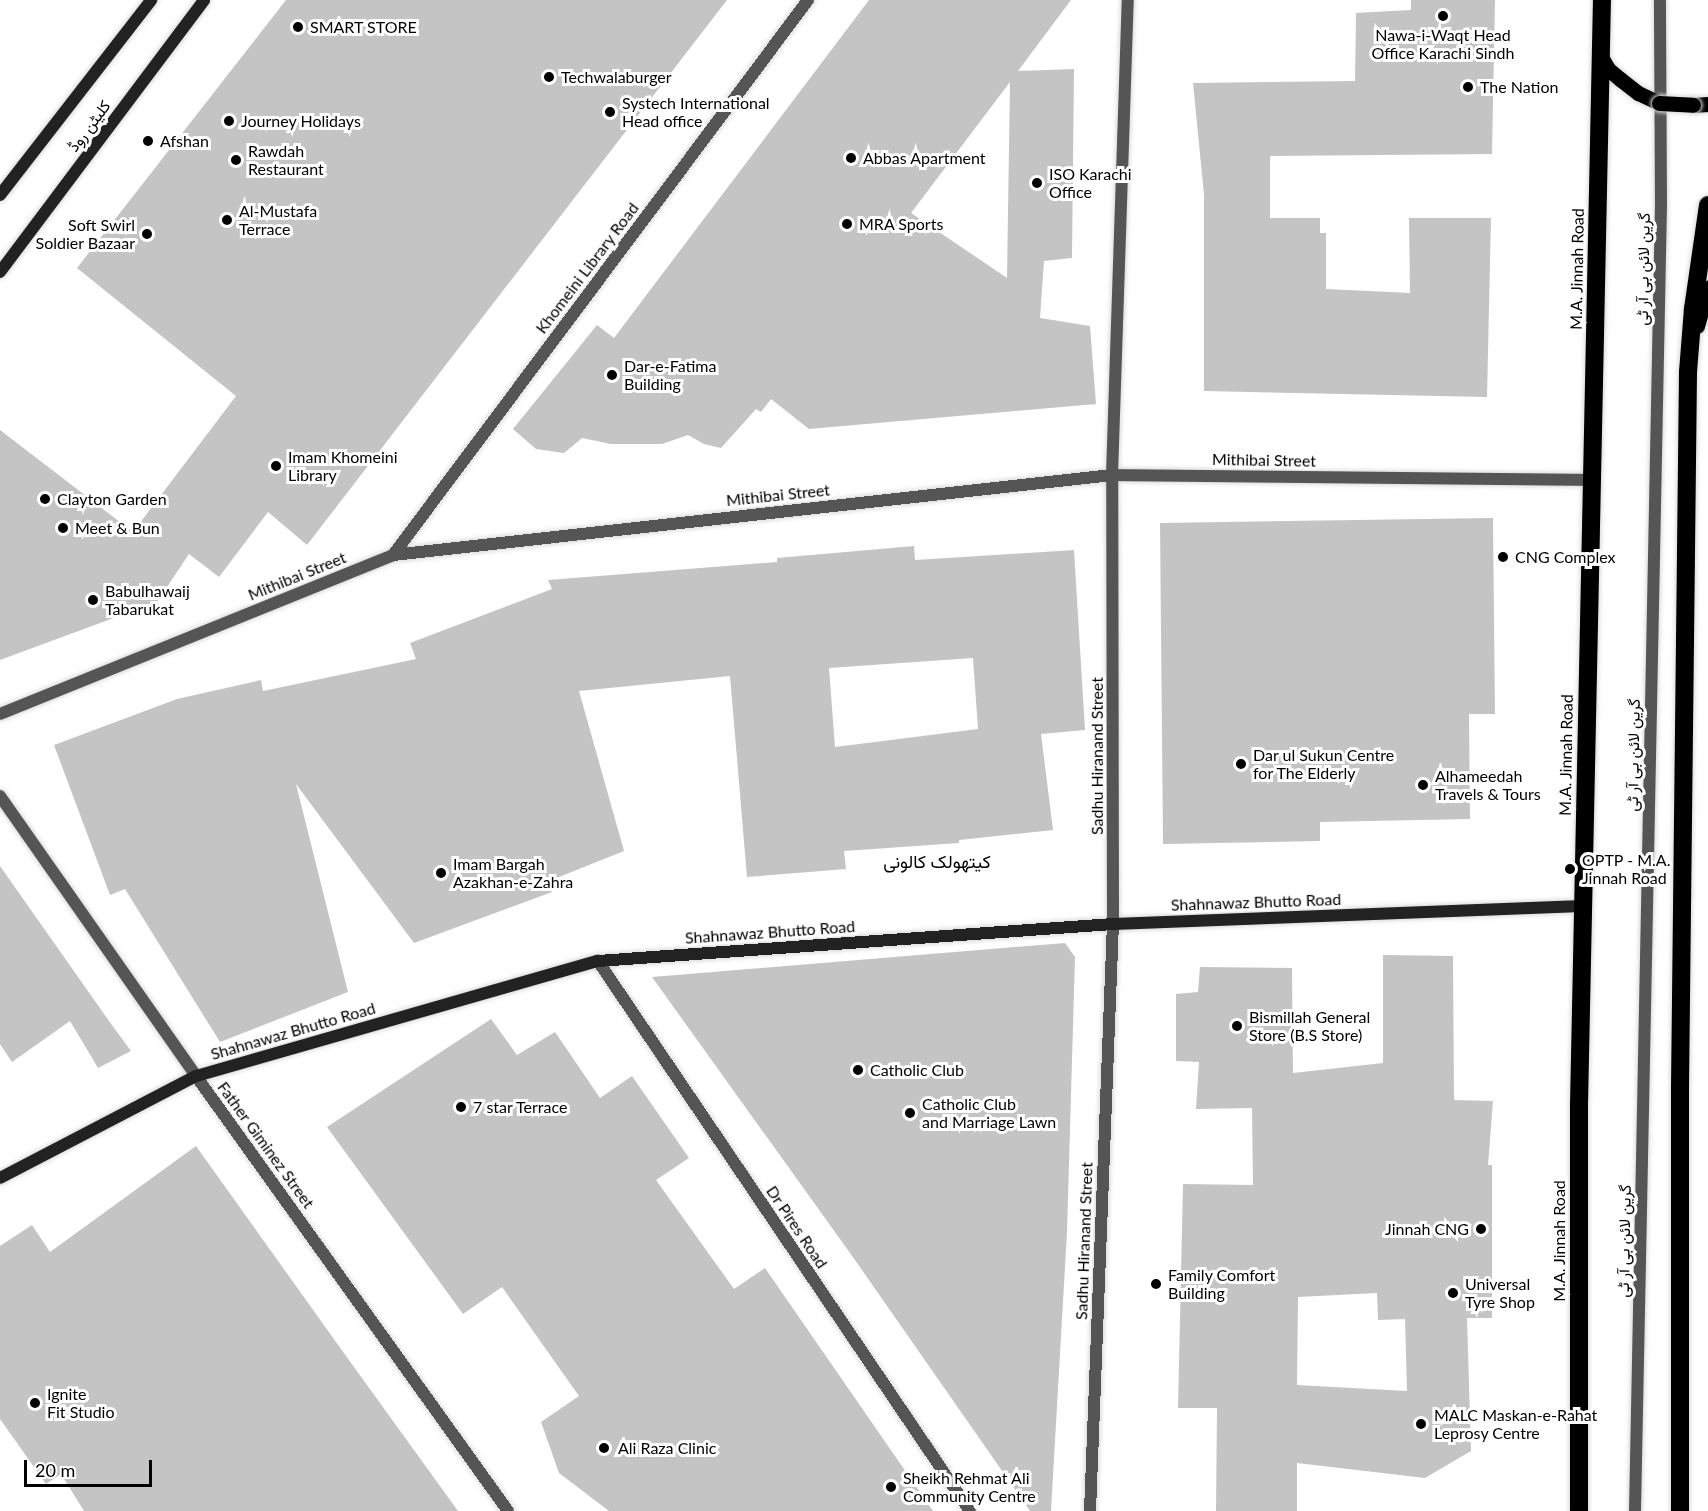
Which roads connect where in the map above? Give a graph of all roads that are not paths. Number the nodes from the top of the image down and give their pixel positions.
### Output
1 (151, 0) edge
2 (204, 0) edge
3 (808, 0) edge
4 (1128, 0) edge
5 (1602, 0) edge
6 (1660, 0) edge
7 (1600, 55) junction
8 (1701, 104) edge
9 (0, 195) edge
10 (1708, 205) edge
11 (0, 272) edge
12 (1708, 288) edge
13 (1690, 346) junction
14 (1113, 475) junction
15 (1592, 480) junction
16 (393, 555) junction
17 (0, 714) edge
18 (0, 796) edge
19 (1583, 906) junction
20 (1113, 924) junction
21 (598, 961) junction
22 (196, 1076) junction
23 (0, 1178) edge
24 (1574, 1508) edge
25 (508, 1511) edge
26 (970, 1511) edge
27 (1090, 1511) edge
28 (1635, 1511) edge
29 (1680, 1511) edge

1 - 9 street, کلیٹن روڈ
2 - 11 street, کلیٹن روڈ
3 - 16 street, Khomeini Library Road
4 - 14 street, Sadhu Hiranand Street
5 - 7 highway, M.A. Jinnah Road
6 - 28 street, گرین لائن بی آر ٹی
7 - 8 main road, bridge
7 - 15 highway, M.A. Jinnah Road
10 - 13 highway
12 - 13 main road
13 - 29 highway
14 - 15 street, Mithibai Street
14 - 16 street, Mithibai Street
14 - 20 street, Sadhu Hiranand Street
15 - 19 highway, M.A. Jinnah Road
16 - 17 street, Mithibai Street
18 - 22 street, Father Giminez Street
19 - 20 street, Shahnawaz Bhutto Road
19 - 24 highway, M.A. Jinnah Road
20 - 21 street, Shahnawaz Bhutto Road
20 - 27 street, Sadhu Hiranand Street
21 - 22 street, Shahnawaz Bhutto Road
21 - 26 street, Dr Pires Road
22 - 23 street, Shahnawaz Bhutto Road
22 - 25 street, Father Giminez Street

